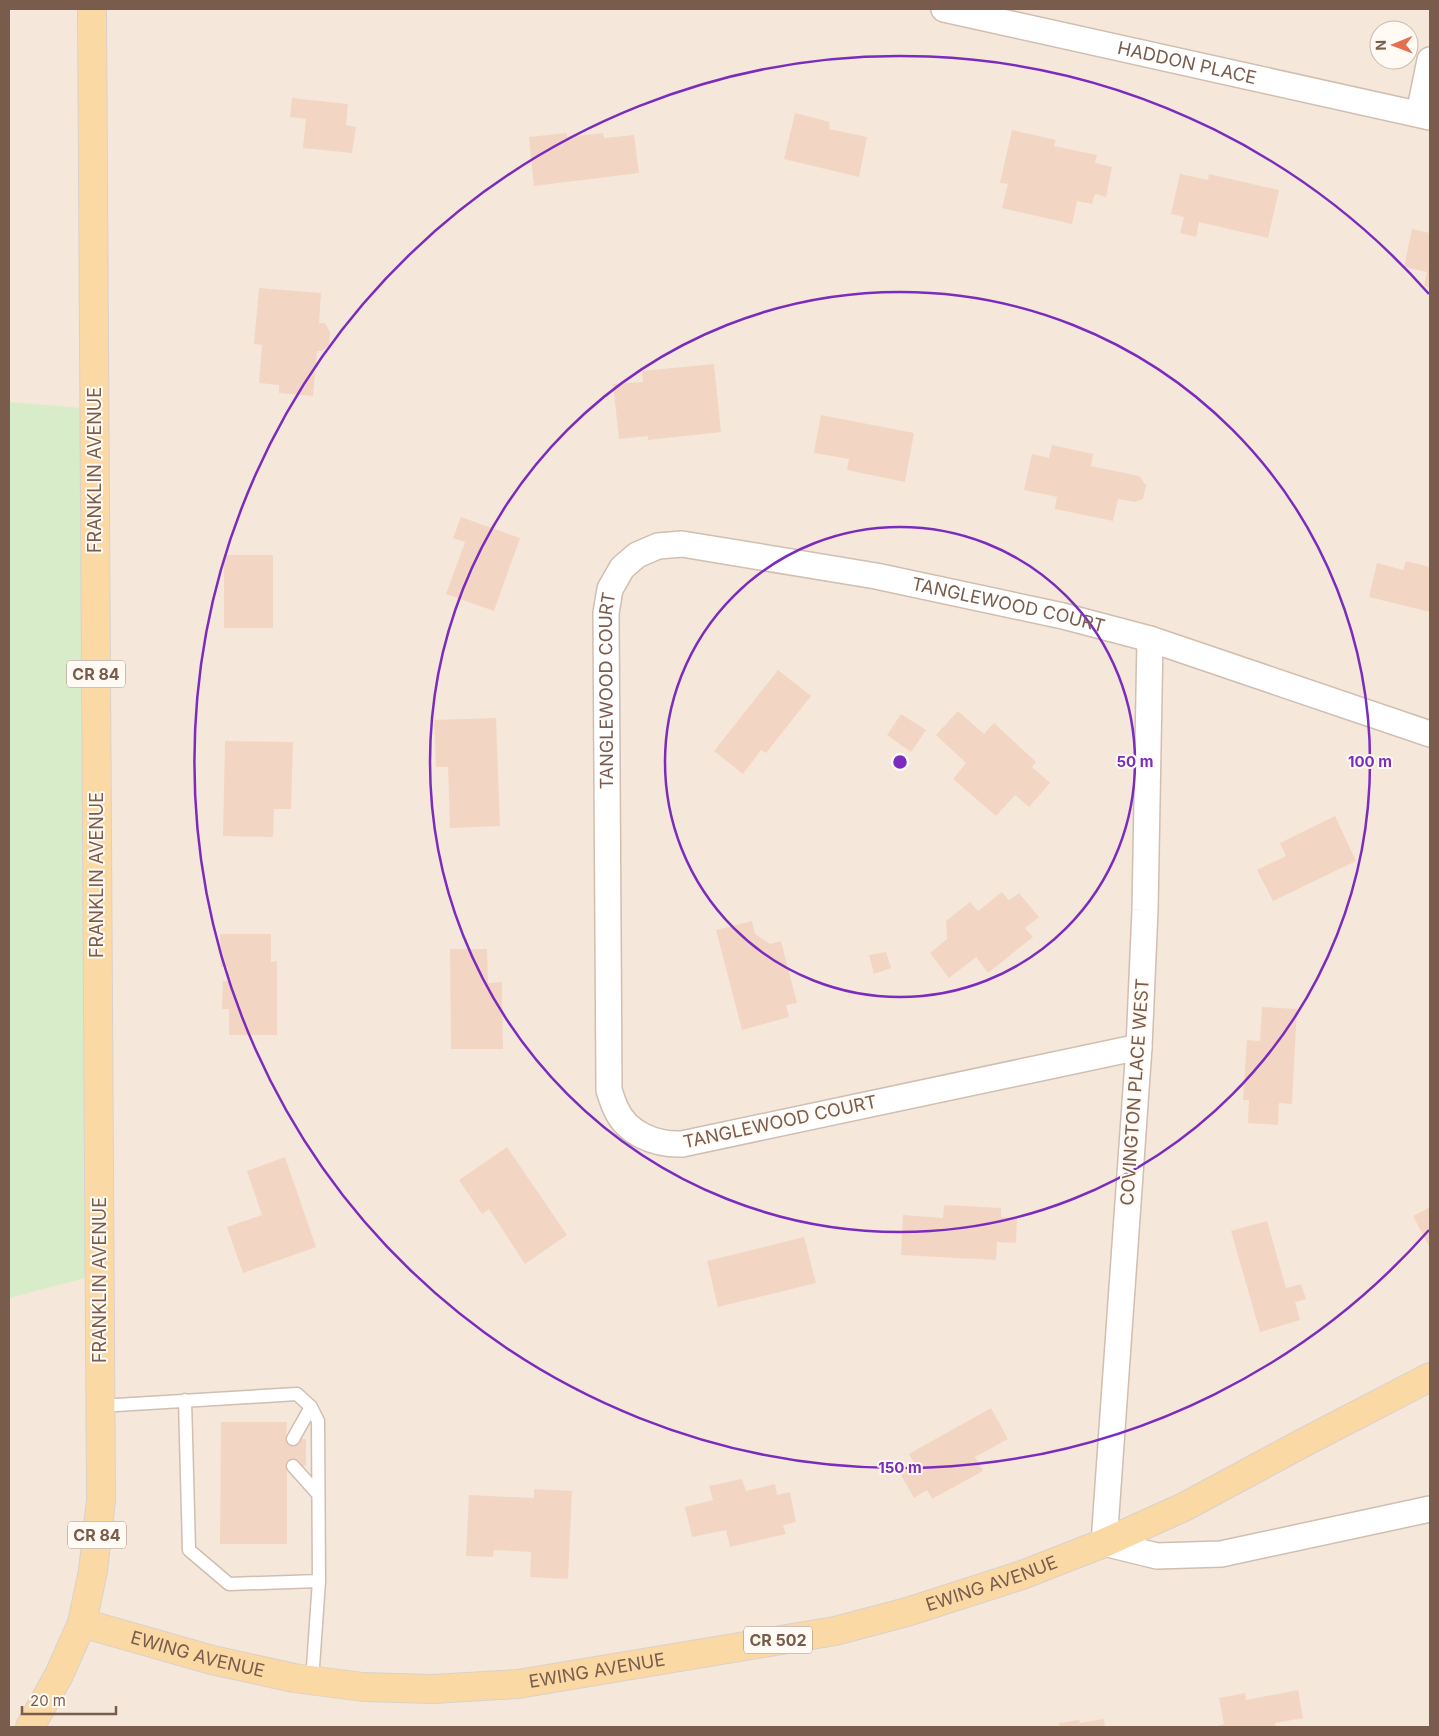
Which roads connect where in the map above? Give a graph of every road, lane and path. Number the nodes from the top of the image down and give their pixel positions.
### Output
1 (92, 9) edge
2 (944, 9) edge
3 (1430, 60) edge
4 (1424, 115) edge
5 (1150, 640) junction
6 (1430, 734) edge
7 (1139, 1047) junction
8 (1430, 1377) edge
9 (185, 1400) junction
10 (100, 1406) junction
11 (311, 1407) junction
12 (293, 1438) dead end
13 (293, 1466) dead end
14 (318, 1494) junction
15 (1430, 1509) edge
16 (1104, 1543) junction
17 (319, 1581) junction
18 (82, 1623) junction
19 (312, 1681) junction
20 (30, 1727) edge

1 - 10 main road, FRANKLIN AVENUE / CR 84
2 - 4 street, HADDON PLACE
3 - 4 street
5 - 6 street, TANGLEWOOD COURT
5 - 7 street, COVINGTON PLACE WEST
5 - 7 street, TANGLEWOOD COURT
7 - 16 street, COVINGTON PLACE WEST
8 - 16 main road, EWING AVENUE / CR 502
9 - 10 lane
9 - 11 lane
9 - 17 lane
10 - 18 main road, FRANKLIN AVENUE / CR 84
11 - 12 lane
11 - 14 lane
13 - 14 lane
14 - 17 lane
15 - 16 street
16 - 19 main road, EWING AVENUE / CR 502
17 - 19 lane
18 - 19 main road, EWING AVENUE / CR 502
18 - 20 main road, FRANKLIN AVENUE

